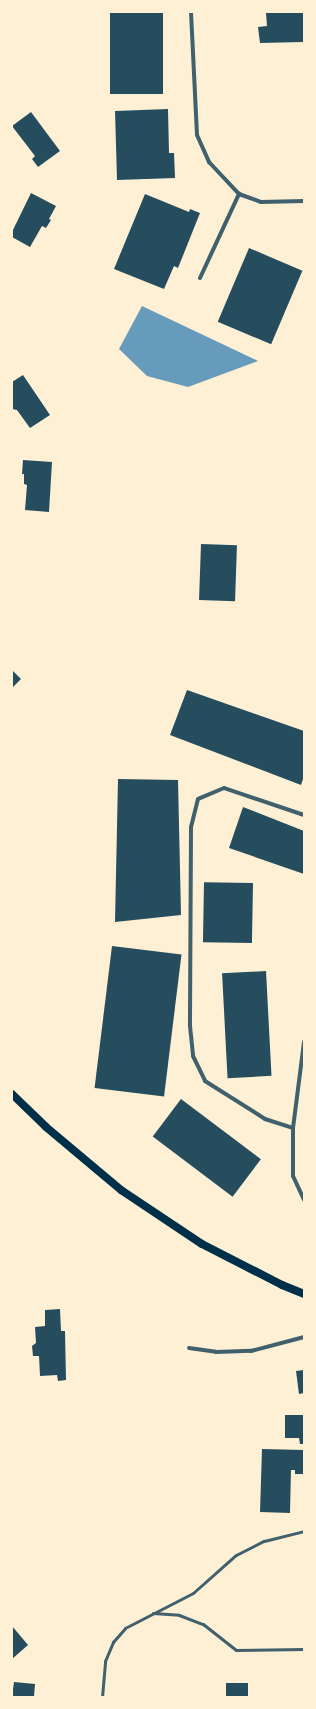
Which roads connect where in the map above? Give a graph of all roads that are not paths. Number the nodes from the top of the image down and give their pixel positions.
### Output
1 (191, 12) edge
2 (239, 194) junction
3 (304, 201) edge
4 (200, 278) dead end
5 (304, 815) edge
6 (304, 1042) edge
7 (12, 1094) edge
8 (293, 1128) junction
9 (304, 1200) edge
10 (304, 1294) edge
11 (304, 1337) edge
12 (189, 1348) dead end
13 (304, 1531) edge
14 (151, 1613) junction
15 (304, 1649) edge
16 (102, 1697) edge

1 - 2 street
2 - 3 street
2 - 4 street
5 - 8 street
6 - 8 street
7 - 10 main road
8 - 9 street
11 - 12 street
13 - 14 lane
14 - 15 lane
14 - 16 lane

